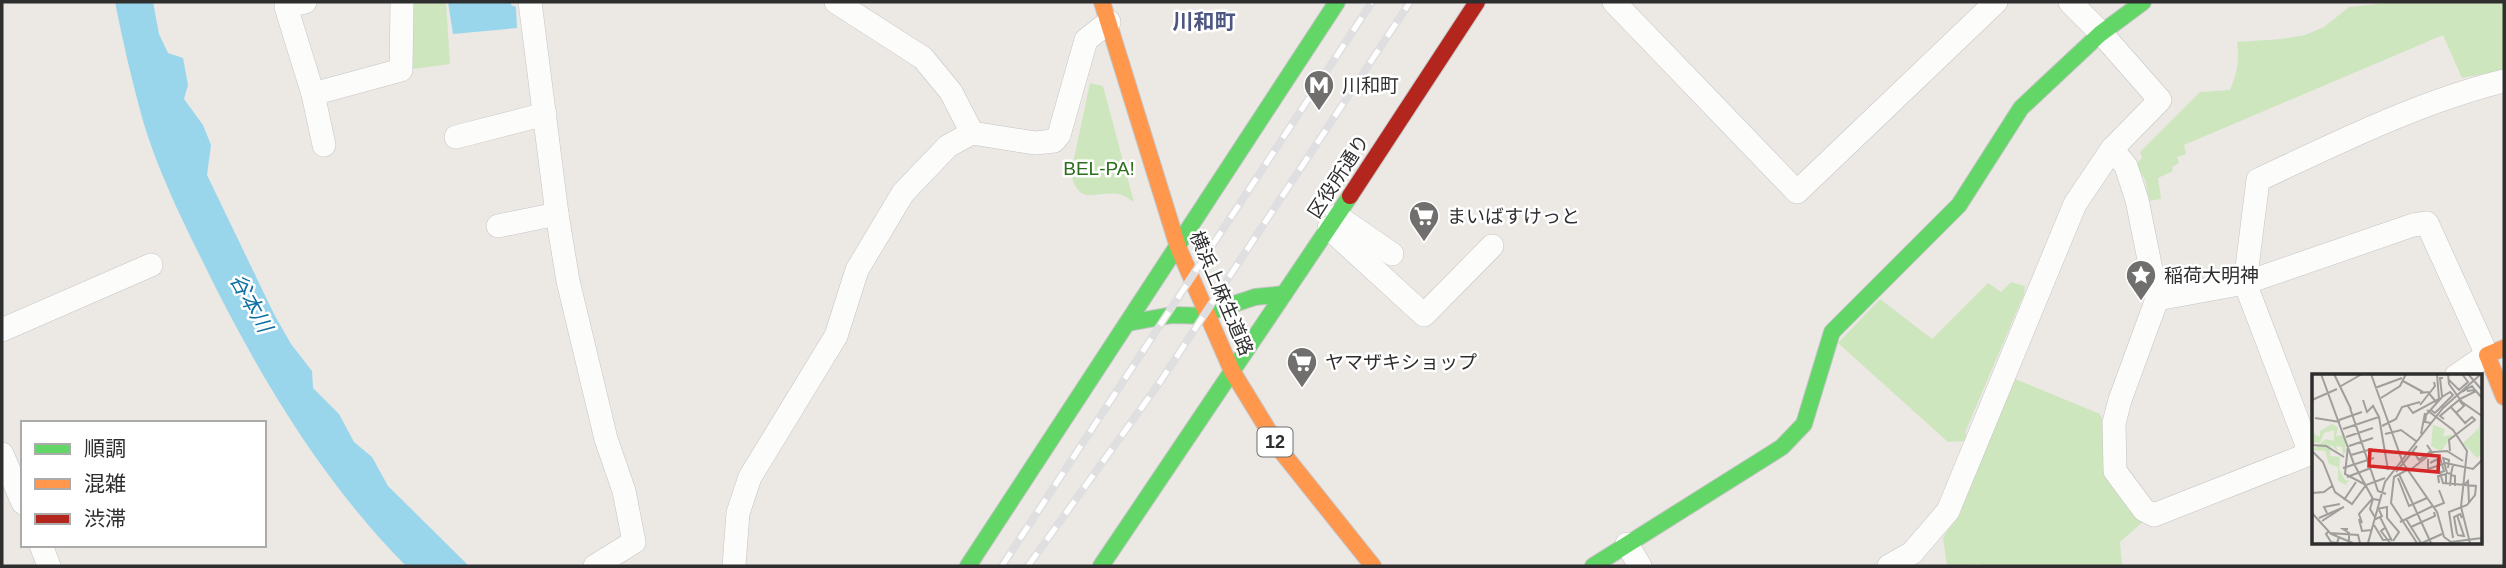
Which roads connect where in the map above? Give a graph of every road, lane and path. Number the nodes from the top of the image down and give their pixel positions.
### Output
1 (305, 2) edge
2 (402, 2) edge
3 (530, 2) edge
4 (836, 2) edge
5 (1337, 2) edge
6 (1477, 2) edge
7 (1996, 2) edge
8 (2070, 2) edge
9 (2143, 2) edge
10 (1628, 6) edge
11 (1110, 8) edge
12 (2100, 34) junction
13 (2504, 81) edge
14 (313, 94) junction
15 (545, 114) junction
16 (972, 133) junction
17 (456, 137) dead end
18 (324, 145) dead end
19 (2112, 149) junction
20 (557, 214) junction
21 (1333, 222) junction
22 (498, 226) dead end
23 (1492, 246) dead end
24 (1178, 247) junction
25 (1392, 254) dead end
26 (150, 265) dead end
27 (2245, 283) junction
28 (1284, 294) junction
29 (2157, 299) junction
30 (1207, 315) junction
31 (1128, 323) junction
32 (2, 330) edge
33 (2496, 352) edge
34 (1232, 371) junction
35 (2459, 374) edge
36 (2504, 397) edge
37 (2312, 453) edge
38 (2, 454) edge
39 (21, 498) edge
40 (1627, 544) junction
41 (42, 547) edge
42 (49, 566) edge
43 (595, 566) edge
44 (734, 566) edge
45 (968, 566) edge
46 (1101, 566) edge
47 (1373, 566) edge
48 (1593, 566) edge
49 (1640, 566) edge
50 (1889, 566) edge

1 - 14 street
2 - 14 street
3 - 15 street
4 - 16 street
5 - 24 street
6 - 21 street, 区役所通り
7 - 10 street
8 - 12 street
9 - 12 street
11 - 16 street
11 - 24 street, 横浜上麻生道路 / 12
12 - 19 street
12 - 40 street
13 - 27 street
14 - 18 street
15 - 17 street
15 - 20 street
16 - 44 street
19 - 29 street
19 - 50 street
20 - 22 street
20 - 43 street
21 - 23 street
21 - 25 street
21 - 28 street, 区役所通り
24 - 30 street, 横浜上麻生道路 / 12
24 - 31 street
26 - 32 street
27 - 29 street
27 - 33 street
27 - 37 street
28 - 30 street
28 - 34 street, 区役所通り
29 - 37 street
30 - 31 street
30 - 34 street, 横浜上麻生道路 / 12
31 - 45 street
33 - 35 street
33 - 36 street
34 - 46 street, 区役所通り
34 - 47 street, 横浜上麻生道路 / 12
38 - 39 street
40 - 48 street
40 - 49 street
41 - 42 street

